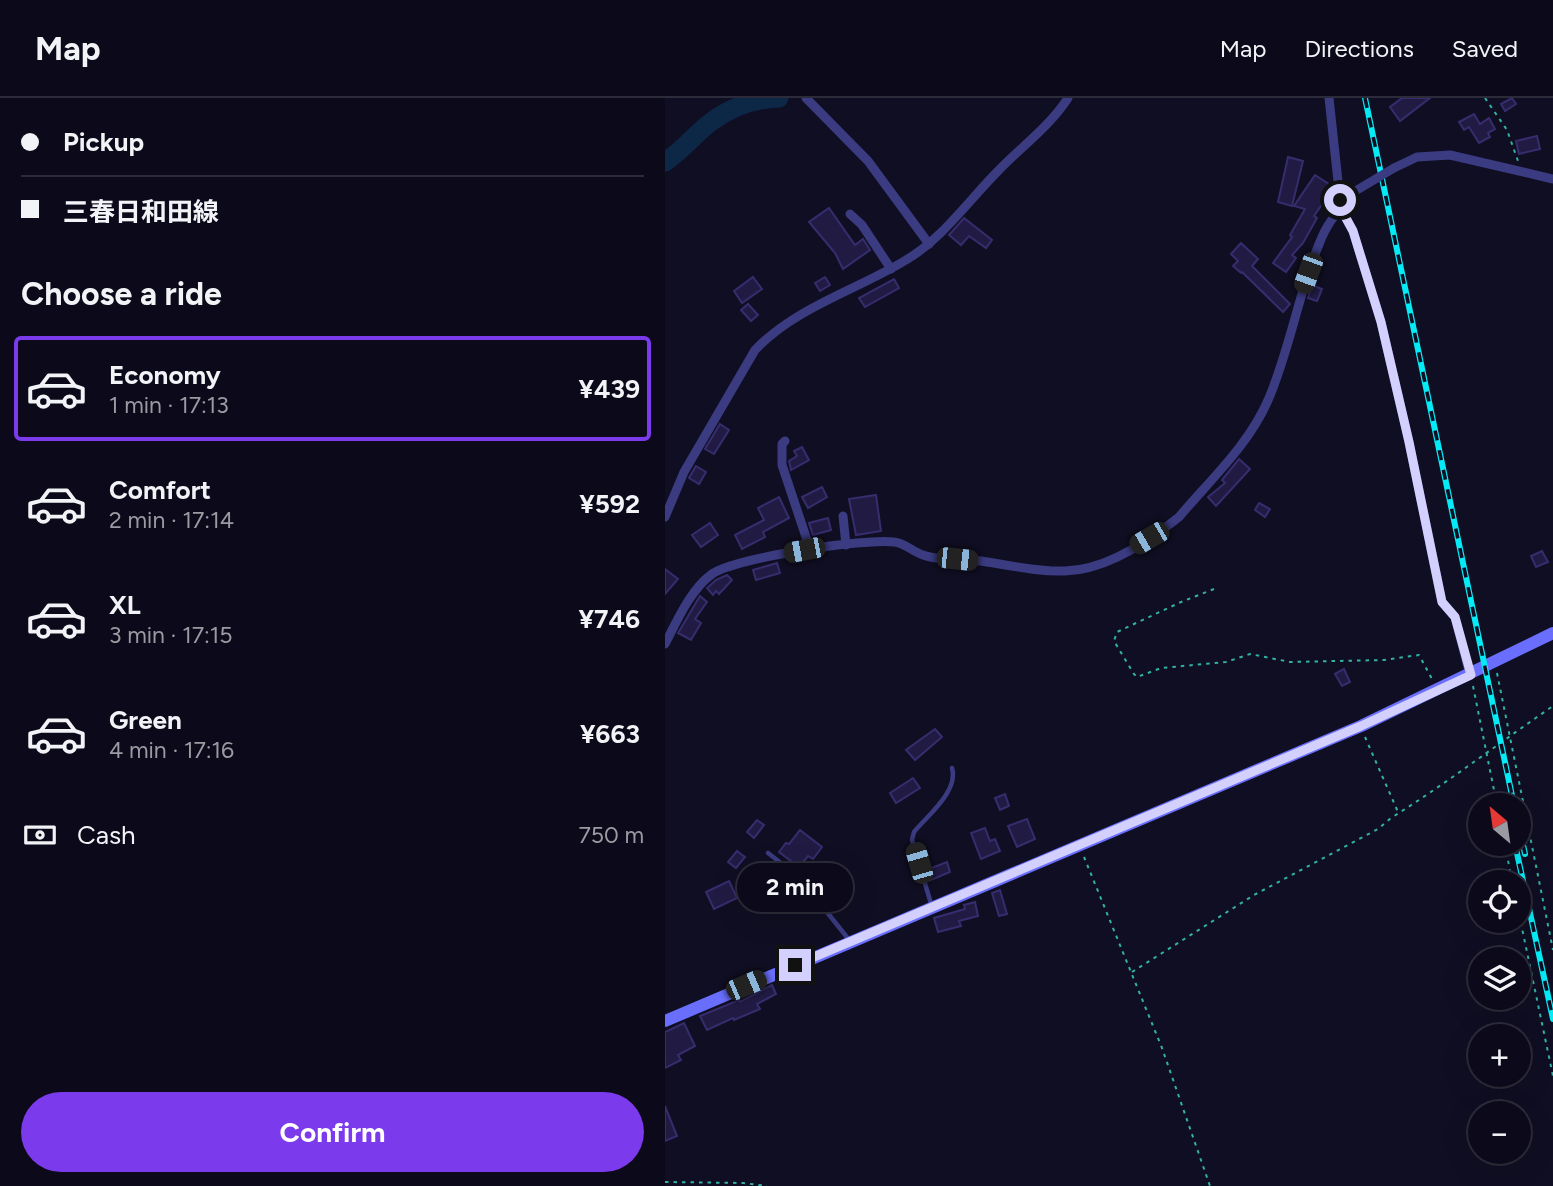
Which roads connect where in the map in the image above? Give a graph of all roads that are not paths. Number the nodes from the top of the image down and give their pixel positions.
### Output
1 (806, 98) edge
2 (1068, 98) edge
3 (1329, 98) edge
4 (1553, 179) edge
5 (1343, 201) junction
6 (850, 214) dead end
7 (929, 244) junction
8 (891, 269) junction
9 (785, 441) dead end
10 (843, 516) dead end
11 (665, 517) edge
12 (846, 545) junction
13 (810, 549) junction
14 (1553, 633) edge
15 (665, 644) edge
16 (1471, 675) junction
17 (951, 768) dead end
18 (768, 853) dead end
19 (933, 908) junction
20 (851, 942) junction
21 (665, 1020) edge

1 - 7 street
2 - 7 street
3 - 5 street
4 - 5 street, bridge
5 - 12 street
5 - 16 street
6 - 8 street
7 - 8 street
8 - 11 street
9 - 13 street
10 - 12 street
12 - 13 street
13 - 15 street
14 - 16 main road
16 - 19 main road
17 - 19 lane
18 - 20 lane
19 - 20 main road
20 - 21 main road

